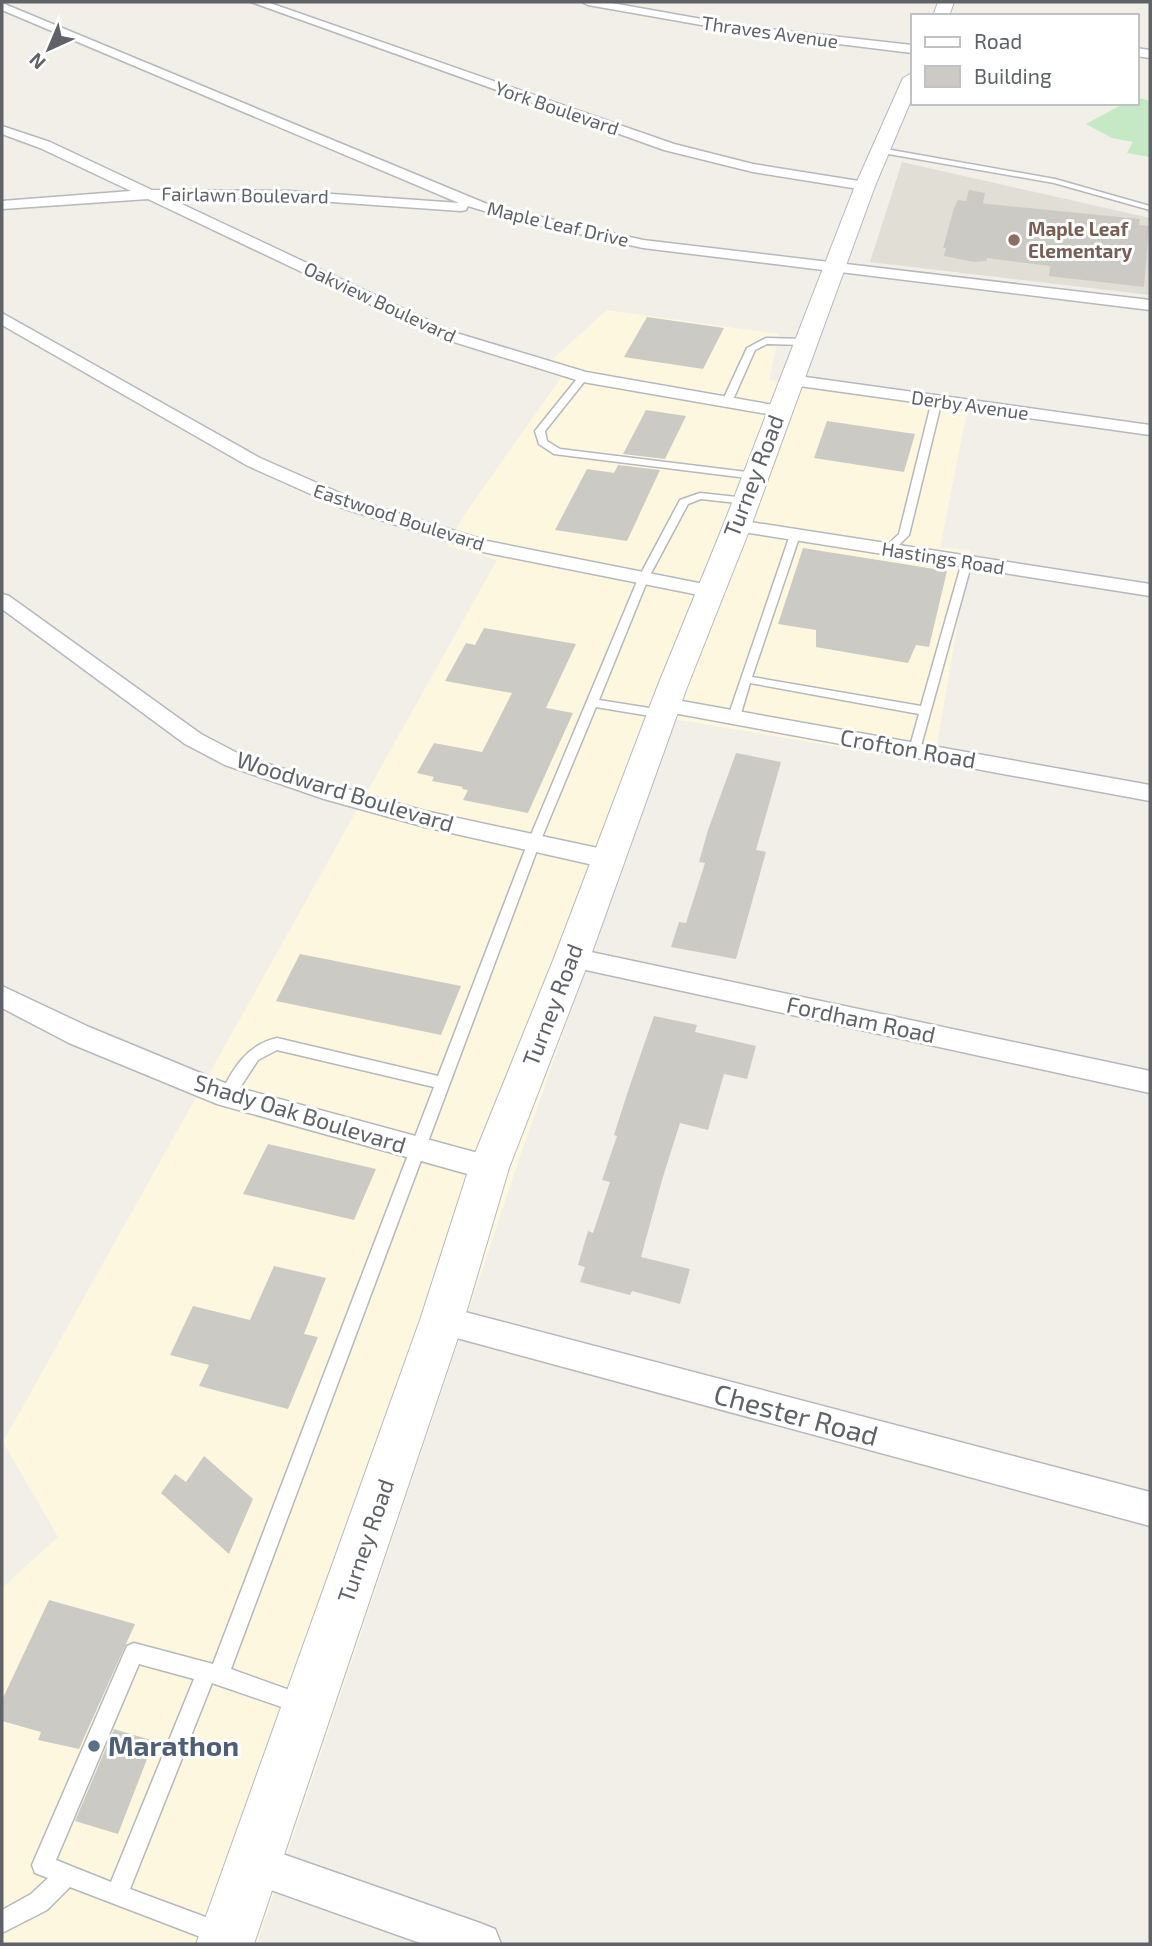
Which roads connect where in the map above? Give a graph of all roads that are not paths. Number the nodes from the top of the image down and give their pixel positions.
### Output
1 (257, 2) edge
2 (588, 2) edge
3 (2, 6) edge
4 (911, 49) edge
5 (911, 80) edge
6 (2, 130) edge
7 (880, 150) junction
8 (865, 186) junction
9 (145, 193) junction
10 (2, 205) edge
11 (1150, 208) edge
12 (487, 209) junction
13 (834, 268) junction
14 (1150, 305) edge
15 (2, 318) edge
16 (806, 342) junction
17 (583, 377) junction
18 (785, 395) junction
19 (937, 401) junction
20 (727, 402) junction
21 (1150, 430) edge
22 (746, 501) junction
23 (796, 535) junction
24 (888, 550) junction
25 (967, 562) junction
26 (643, 579) junction
27 (1150, 590) edge
28 (709, 591) junction
29 (2, 600) edge
30 (745, 679) junction
31 (592, 703) junction
32 (663, 709) junction
33 (926, 711) junction
34 (733, 717) junction
35 (915, 750) junction
36 (1150, 793) edge
37 (534, 842) junction
38 (607, 859) junction
39 (572, 958) junction
40 (2, 996) edge
41 (1150, 1082) edge
42 (441, 1083) junction
43 (227, 1096) junction
44 (416, 1149) junction
45 (489, 1168) junction
46 (442, 1320) junction
47 (1150, 1509) edge
48 (213, 1674) junction
49 (309, 1706) junction
50 (254, 1864) junction
51 (66, 1875) junction
52 (117, 1895) junction
53 (2, 1922) edge
54 (227, 1940) edge
55 (480, 1944) edge

1 - 8 street, York Boulevard
2 - 4 street, Thraves Avenue
3 - 12 street, Maple Leaf Drive
5 - 7 main road, Turney Road
6 - 9 street, Oakview Boulevard
7 - 8 main road, Turney Road
7 - 11 lane
8 - 13 main road, Turney Road
9 - 10 street, Fairlawn Boulevard
9 - 12 street, Fairlawn Boulevard
9 - 17 street, Oakview Boulevard
12 - 13 street, Maple Leaf Drive
13 - 14 street, Maple Leaf Drive
13 - 16 main road, Turney Road
15 - 26 street, Eastwood Boulevard
16 - 18 main road, Turney Road
16 - 20 lane
17 - 20 street, Oakview Boulevard
17 - 22 lane
18 - 19 street, Derby Avenue
18 - 20 street, Oakview Boulevard
18 - 22 main road, Turney Road
19 - 21 street, Derby Avenue
19 - 24 lane
22 - 23 street, Hastings Road
22 - 26 lane
22 - 28 main road, Turney Road
23 - 24 street, Hastings Road
23 - 30 lane
24 - 25 street, Hastings Road
25 - 27 street, Hastings Road
25 - 33 lane
26 - 28 street, Eastwood Boulevard
26 - 31 lane
28 - 32 main road, Turney Road
29 - 37 street, Woodward Boulevard
30 - 33 lane
30 - 34 lane
31 - 32 lane
31 - 37 lane
32 - 34 street, Crofton Road
32 - 38 main road, Turney Road
33 - 35 lane
34 - 35 street, Crofton Road
35 - 36 street, Crofton Road
37 - 38 street, Woodward Boulevard
37 - 42 lane
38 - 39 main road, Turney Road
39 - 41 street, Fordham Road
39 - 45 main road, Turney Road
40 - 43 street, Shady Oak Boulevard
42 - 43 lane
42 - 44 lane
43 - 44 street, Shady Oak Boulevard
44 - 45 street, Shady Oak Boulevard
44 - 48 lane
45 - 46 main road, Turney Road
46 - 47 street, Chester Road
46 - 49 main road, Turney Road
48 - 49 lane
48 - 51 lane
48 - 52 lane
49 - 50 main road, Turney Road
50 - 54 main road, Turney Road
50 - 55 street
51 - 52 lane
51 - 53 lane
52 - 54 lane

